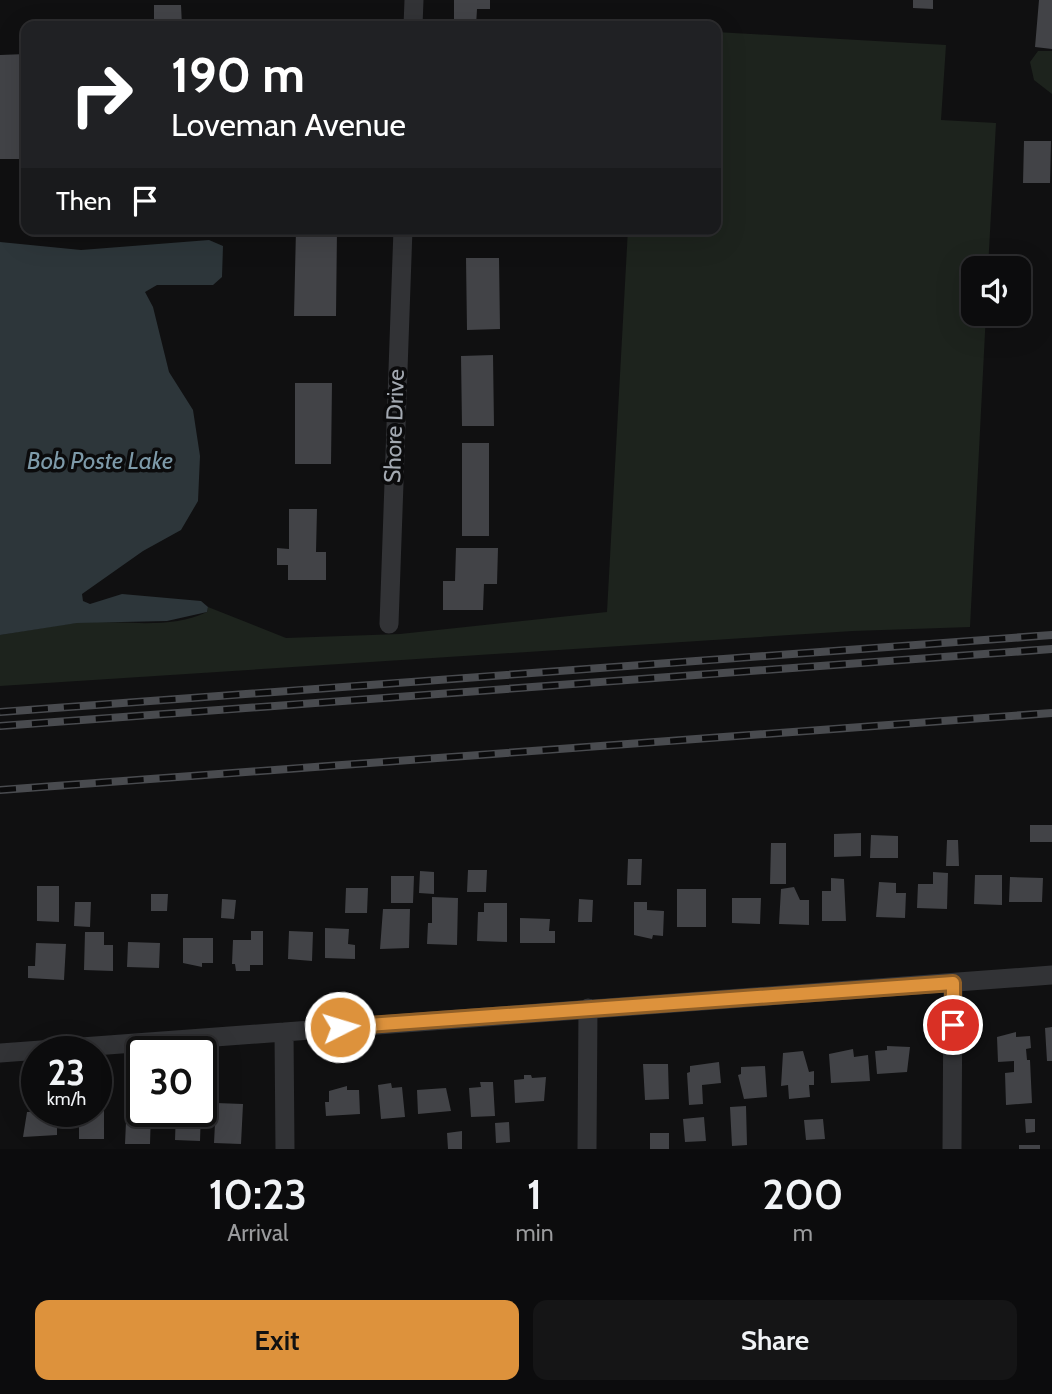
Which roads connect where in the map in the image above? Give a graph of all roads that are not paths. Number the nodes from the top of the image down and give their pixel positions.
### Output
1 (414, 0) edge
2 (413, 21) edge
3 (403, 235) edge
4 (389, 624) dead end
5 (1052, 975) edge
6 (953, 983) junction
7 (587, 1008) junction
8 (284, 1032) junction
9 (0, 1053) edge
10 (285, 1149) edge
11 (587, 1149) edge
12 (952, 1149) edge

1 - 2 street
3 - 4 street, Shore Drive
5 - 6 street
6 - 7 street
6 - 12 street
7 - 8 street
7 - 11 street
8 - 9 street
8 - 10 street

